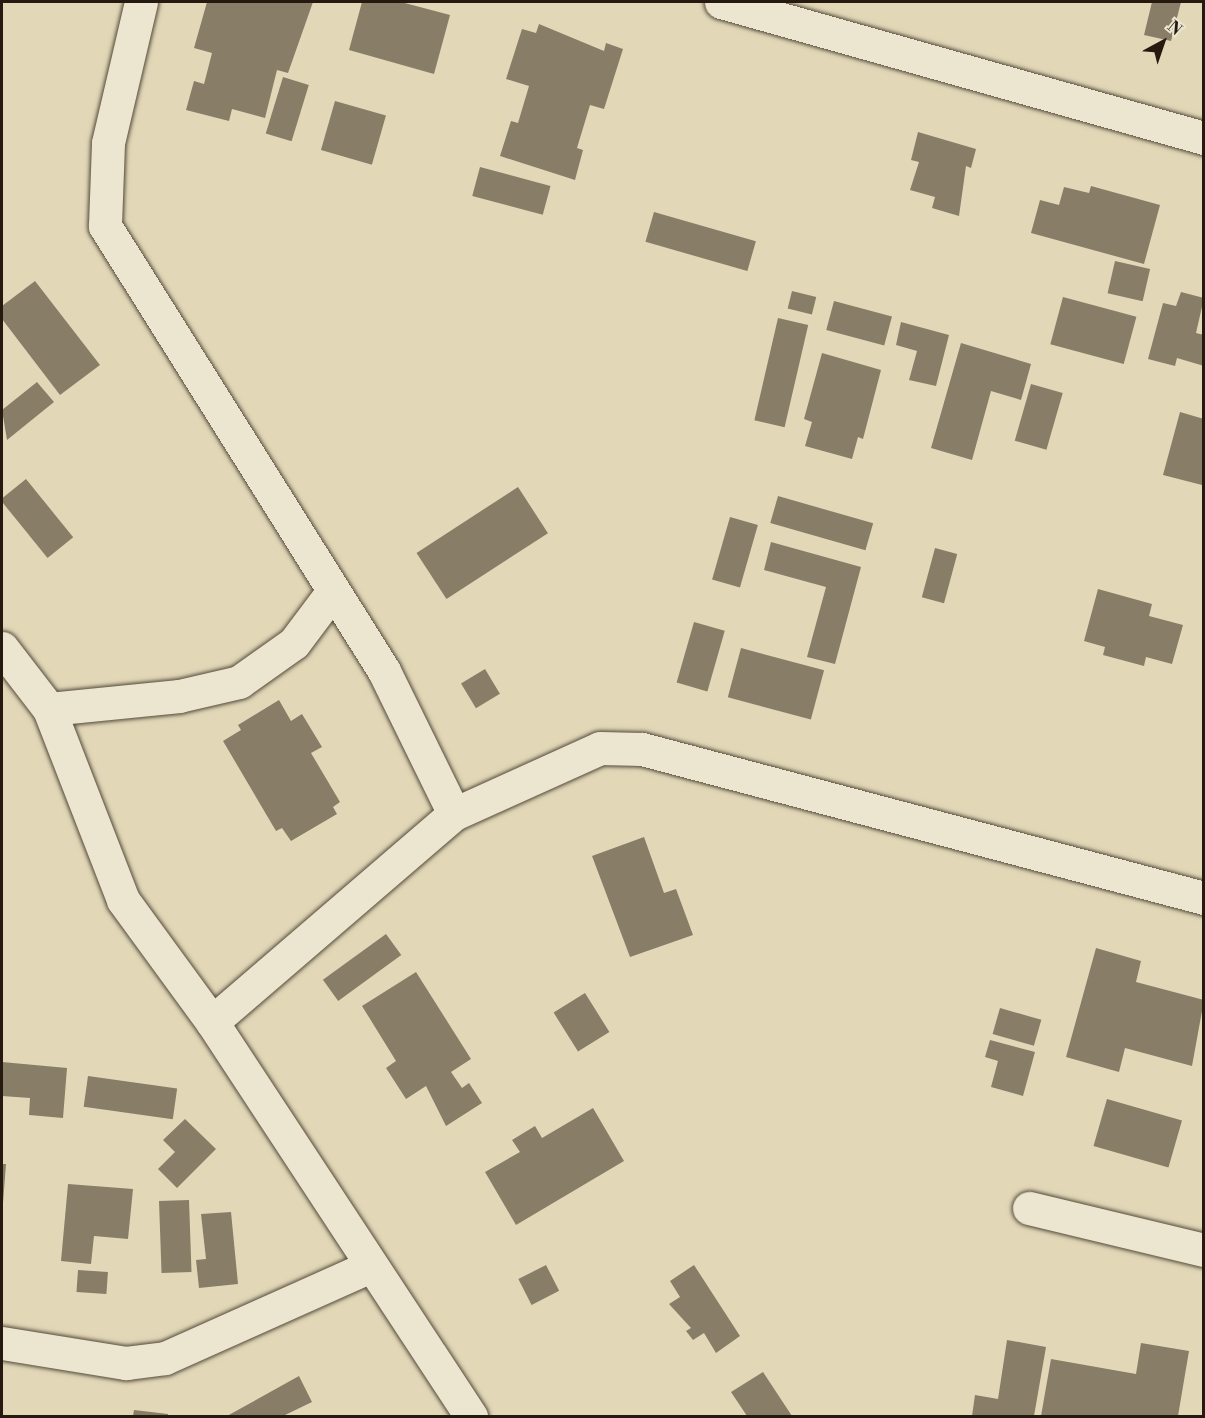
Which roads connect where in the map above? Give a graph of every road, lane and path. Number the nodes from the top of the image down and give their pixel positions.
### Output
1 (141, 2) edge
2 (721, 2) edge
3 (1203, 138) edge
4 (333, 591) junction
5 (2, 648) edge
6 (49, 709) junction
7 (454, 814) junction
8 (1203, 898) edge
9 (212, 1022) junction
10 (1029, 1208) dead end
11 (1203, 1250) edge
12 (371, 1266) junction
13 (2, 1343) edge
14 (471, 1416) edge

1 - 4 street
2 - 3 street
4 - 6 street
4 - 7 street
5 - 6 street
6 - 9 street
7 - 8 street
7 - 9 street
9 - 12 street
10 - 11 street
12 - 13 street
12 - 14 street

